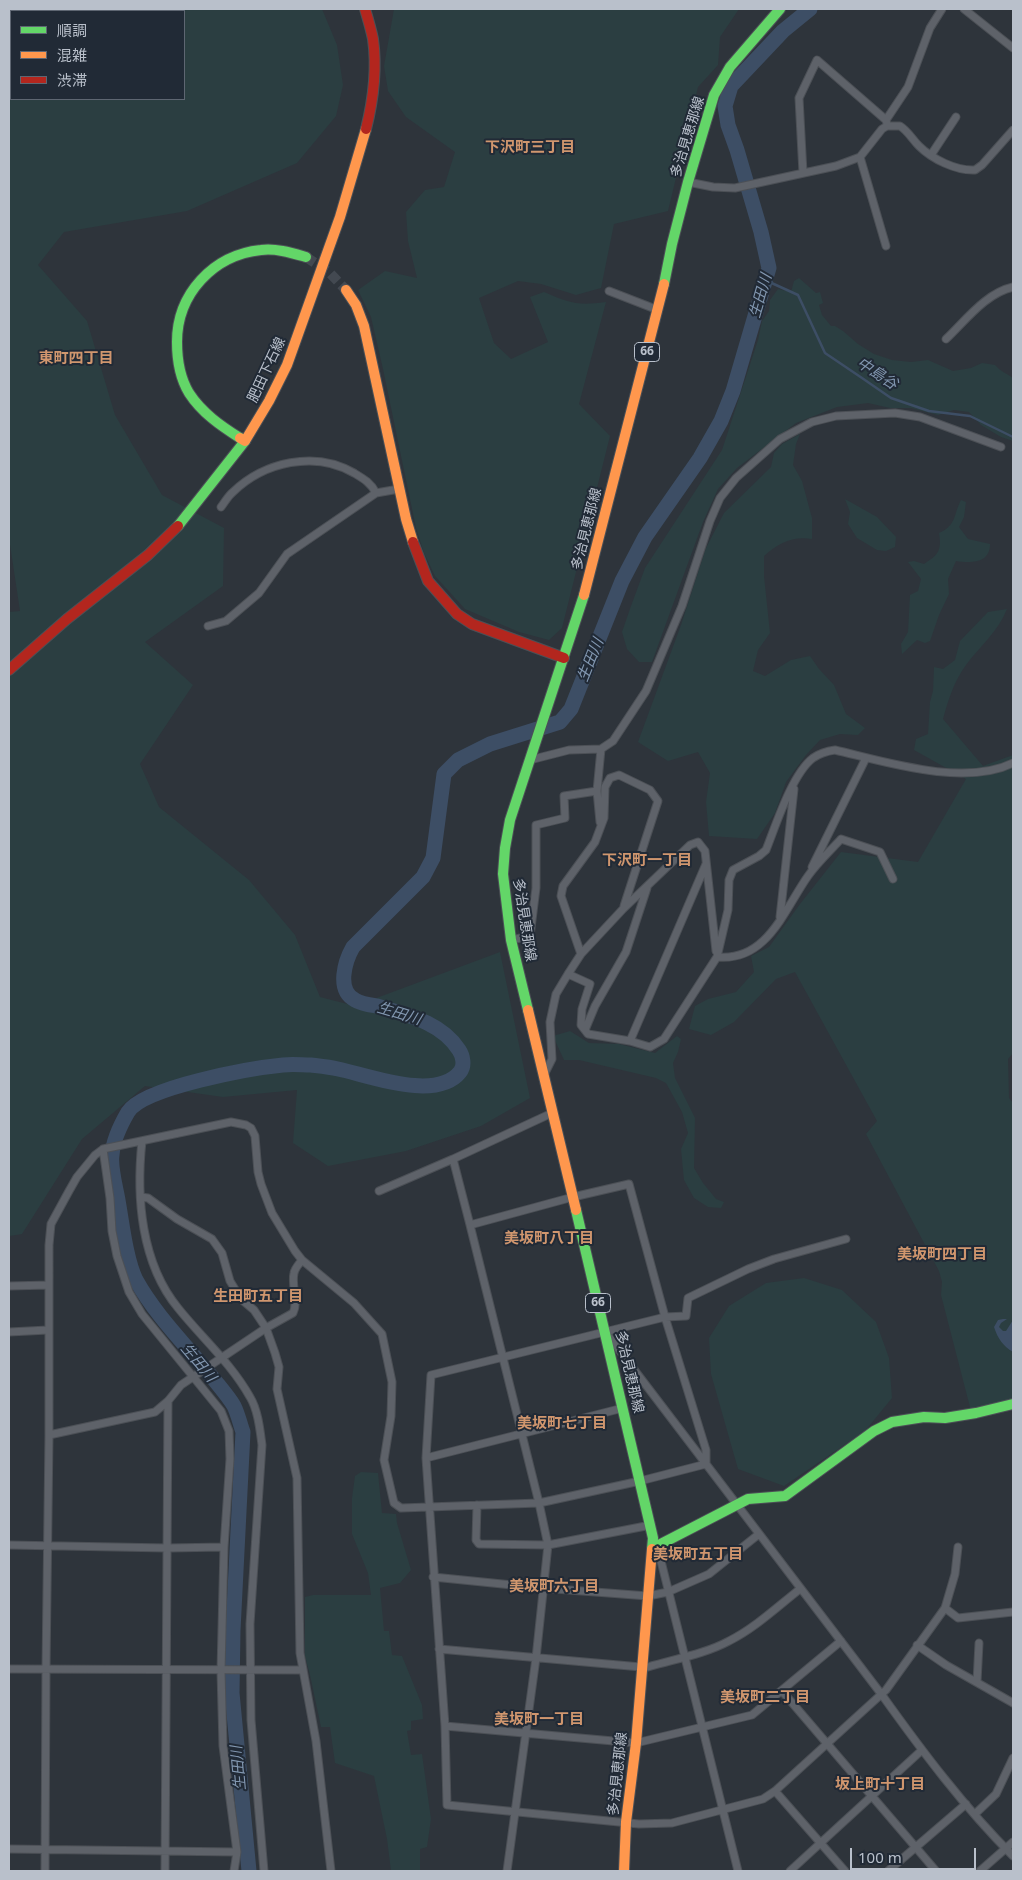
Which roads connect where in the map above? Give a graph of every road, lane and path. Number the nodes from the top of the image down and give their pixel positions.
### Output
1 (365, 9) edge
2 (780, 9) edge
3 (942, 9) edge
4 (964, 9) edge
5 (1013, 48) edge
6 (956, 117) dead end
7 (887, 123) junction
8 (1012, 134) edge
9 (930, 154) junction
10 (860, 157) junction
11 (803, 173) junction
12 (688, 182) junction
13 (886, 246) dead end
14 (306, 257) tunnel mouth
15 (1013, 287) edge
16 (346, 290) tunnel mouth
17 (609, 291) dead end
18 (658, 310) junction
19 (946, 339) dead end
20 (245, 441) junction
21 (1001, 447) dead end
22 (399, 489) junction
23 (376, 493) junction
24 (221, 507) dead end
25 (208, 626) dead end
26 (564, 658) junction
27 (9, 670) edge
28 (601, 749) junction
29 (866, 758) junction
30 (530, 760) junction
31 (1013, 763) edge
32 (795, 781) junction
33 (597, 791) junction
34 (600, 825) junction
35 (706, 864) junction
36 (809, 874) junction
37 (892, 879) dead end
38 (648, 885) junction
39 (623, 909) junction
40 (780, 920) junction
41 (511, 940) junction
42 (581, 954) junction
43 (717, 957) junction
44 (568, 974) junction
45 (585, 1030) junction
46 (630, 1040) junction
47 (544, 1075) junction
48 (552, 1112) junction
49 (142, 1141) junction
50 (102, 1149) junction
51 (453, 1159) junction
52 (379, 1191) dead end
53 (141, 1197) junction
54 (573, 1197) junction
55 (470, 1226) junction
56 (846, 1239) dead end
57 (302, 1260) junction
58 (49, 1285) junction
59 (9, 1286) edge
60 (665, 1317) junction
61 (266, 1328) junction
62 (48, 1330) junction
63 (9, 1332) edge
64 (605, 1332) junction
65 (222, 1357) junction
66 (503, 1358) junction
67 (193, 1377) junction
68 (168, 1401) junction
69 (1013, 1404) edge
70 (623, 1408) junction
71 (522, 1433) junction
72 (49, 1435) junction
73 (426, 1458) junction
74 (706, 1464) junction
75 (640, 1481) junction
76 (539, 1503) junction
77 (736, 1504) junction
78 (477, 1505) junction
79 (430, 1507) junction
80 (651, 1525) junction
81 (759, 1534) junction
82 (9, 1545) edge
83 (48, 1546) junction
84 (548, 1546) junction
85 (224, 1547) junction
86 (168, 1548) junction
87 (653, 1548) junction
88 (958, 1548) dead end
89 (434, 1577) junction
90 (542, 1588) junction
91 (800, 1589) junction
92 (668, 1592) junction
93 (648, 1596) junction
94 (945, 1608) junction
95 (1013, 1612) edge
96 (841, 1641) junction
97 (979, 1643) dead end
98 (917, 1645) junction
99 (439, 1649) junction
100 (684, 1657) junction
101 (536, 1658) junction
102 (641, 1667) junction
103 (9, 1669) edge
104 (46, 1669) junction
105 (167, 1670) junction
106 (252, 1670) junction
107 (302, 1670) junction
108 (221, 1671) junction
109 (977, 1682) junction
110 (782, 1691) junction
111 (882, 1694) junction
112 (1013, 1703) edge
113 (445, 1726) junction
114 (702, 1727) junction
115 (525, 1734) junction
116 (636, 1743) junction
117 (827, 1744) junction
118 (922, 1750) junction
119 (1013, 1758) edge
120 (775, 1791) junction
121 (871, 1796) junction
122 (966, 1804) junction
123 (722, 1810) junction
124 (515, 1813) junction
125 (975, 1814) junction
126 (626, 1822) junction
127 (1013, 1842) edge
128 (820, 1843) junction
129 (916, 1848) junction
130 (9, 1849) edge
131 (1006, 1849) junction
132 (45, 1850) junction
133 (165, 1850) junction
134 (237, 1852) junction
135 (1013, 1856) edge
136 (45, 1871) edge
137 (165, 1871) edge
138 (234, 1871) edge
139 (264, 1871) edge
140 (331, 1871) edge
141 (507, 1871) edge
142 (624, 1871) edge
143 (738, 1871) edge
144 (790, 1871) edge
145 (845, 1871) edge
146 (888, 1871) edge
147 (936, 1871) edge
148 (980, 1871) edge

1 - 20 main road, 肥田下石線
2 - 12 main road, 多治見恵那線 / 66
3 - 7 street
4 - 5 street
6 - 9 street
7 - 9 street
7 - 10 street
7 - 11 street
8 - 9 street
10 - 11 street
10 - 13 street
11 - 12 street
12 - 18 main road, 多治見恵那線 / 66
14 - 20 main road
15 - 19 street
16 - 22 main road
17 - 18 street
18 - 26 main road, 多治見恵那線 / 66
20 - 27 main road, 肥田下石線
21 - 28 street
22 - 23 street
22 - 26 main road
23 - 24 street
23 - 25 street
26 - 30 main road, 多治見恵那線 / 66
28 - 30 street
28 - 33 street
29 - 31 street
29 - 32 street
29 - 36 street
30 - 41 main road, 多治見恵那線 / 66
32 - 40 street
32 - 43 street
33 - 34 street
33 - 41 street
34 - 39 street
34 - 42 street
35 - 38 street
35 - 43 street
35 - 46 street
36 - 37 street
36 - 40 street
38 - 39 street
38 - 45 street
39 - 42 street
40 - 43 street
41 - 47 main road, 多治見恵那線 / 66
42 - 44 street
43 - 46 street
44 - 45 street
44 - 47 street
45 - 46 street
47 - 48 main road, 多治見恵那線 / 66
48 - 51 street
48 - 54 main road, 多治見恵那線 / 66
49 - 50 street
49 - 53 street
49 - 57 street
50 - 58 street
50 - 67 street
51 - 52 street
51 - 55 street
53 - 61 street
53 - 65 street
54 - 55 street
54 - 60 street
54 - 64 main road, 多治見恵那線 / 66
55 - 66 street
56 - 60 street
57 - 61 street
57 - 79 street
58 - 59 street
58 - 62 street
60 - 64 street
60 - 74 street
61 - 65 street
61 - 107 street
62 - 63 street
62 - 72 street
64 - 66 street
64 - 70 main road, 多治見恵那線 / 66
64 - 74 street
65 - 67 street
65 - 106 street
66 - 71 street
66 - 73 street
67 - 68 street
67 - 85 street
68 - 72 street
68 - 86 street
69 - 77 main road
70 - 71 street
70 - 75 main road, 多治見恵那線 / 66
71 - 73 street
71 - 76 street
72 - 83 street
73 - 79 street
74 - 75 street
74 - 77 street
75 - 76 street
75 - 80 main road, 多治見恵那線 / 66
76 - 78 street
76 - 84 street
77 - 81 street
77 - 87 main road
78 - 79 street
78 - 84 street
79 - 89 street
80 - 84 street
80 - 87 main road, 多治見恵那線 / 66
81 - 91 street
81 - 92 street
82 - 83 street
83 - 86 street
83 - 104 street
84 - 90 street
85 - 86 street
85 - 108 street
86 - 105 street
87 - 92 street
87 - 93 main road, 多治見恵那線 / 66
88 - 94 street
89 - 90 street
89 - 99 street
90 - 93 street
90 - 101 street
91 - 96 street
91 - 100 street
92 - 93 street
92 - 100 street
93 - 102 main road, 多治見恵那線 / 66
94 - 95 street
94 - 98 street
96 - 110 street
96 - 111 street
97 - 109 street
98 - 109 street
98 - 111 street
99 - 101 street
99 - 113 street
100 - 102 street
100 - 114 street
101 - 102 street
101 - 115 street
102 - 116 main road, 多治見恵那線 / 66
103 - 104 street
104 - 105 street
104 - 132 street
105 - 108 street
105 - 133 street
106 - 107 street
106 - 108 street
106 - 139 street
107 - 140 street
108 - 134 street
109 - 112 street
110 - 114 street
110 - 117 street
111 - 117 street
111 - 118 street
113 - 115 street
113 - 124 street
114 - 116 street
114 - 123 street
115 - 116 street
115 - 124 street
116 - 126 main road, 多治見恵那線 / 66
117 - 120 street
117 - 121 street
118 - 121 street
118 - 122 street
119 - 125 street
120 - 123 street
120 - 128 street
121 - 128 street
121 - 129 street
122 - 125 street
122 - 129 street
123 - 126 street
123 - 143 street
124 - 126 street
124 - 141 street
125 - 131 street
126 - 142 main road, 多治見恵那線 / 66
127 - 131 street
128 - 144 street
128 - 145 street
129 - 146 street
129 - 147 street
130 - 132 street
131 - 135 street
131 - 148 street
132 - 133 street
132 - 136 street
133 - 134 street
133 - 137 street
134 - 138 street

